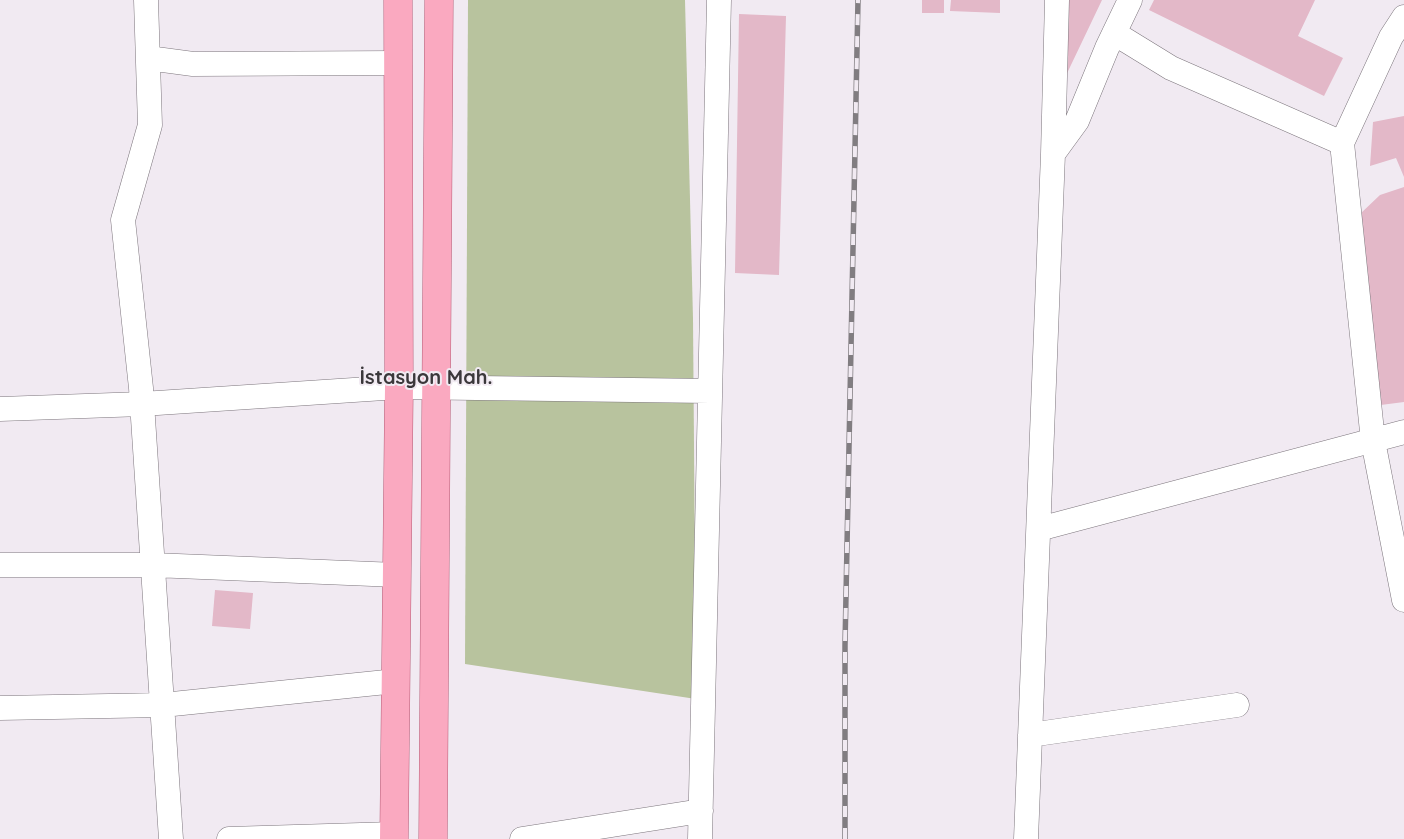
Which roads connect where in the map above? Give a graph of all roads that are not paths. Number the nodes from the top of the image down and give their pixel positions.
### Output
1 (146, 0) edge
2 (398, 0) edge
3 (439, 0) edge
4 (719, 0) edge
5 (1057, 0) edge
6 (1130, 0) edge
7 (1404, 17) edge
8 (1114, 33) junction
9 (148, 58) junction
10 (398, 63) junction
11 (1342, 143) junction
12 (1053, 154) junction
13 (399, 387) junction
14 (436, 388) junction
15 (710, 391) junction
16 (142, 404) junction
17 (0, 409) edge
18 (1404, 432) edge
19 (1373, 441) junction
20 (1038, 529) junction
21 (153, 564) junction
22 (0, 566) edge
23 (397, 574) junction
24 (1404, 600) edge
25 (396, 681) junction
26 (162, 705) junction
27 (1237, 705) dead end
28 (0, 708) edge
29 (1030, 735) junction
30 (701, 811) junction
31 (394, 836) edge
32 (546, 837) edge
33 (171, 839) edge
34 (229, 839) edge
35 (433, 839) edge
36 (522, 839) edge
37 (700, 839) edge
38 (1026, 839) edge

1 - 9 street
2 - 10 main road
3 - 14 main road
4 - 15 street
5 - 12 street
6 - 8 street
7 - 11 street
8 - 11 street
8 - 12 street
9 - 10 street
9 - 16 street
10 - 13 main road
11 - 19 street
12 - 20 street
13 - 14 street
13 - 16 street
13 - 23 main road
14 - 15 street
14 - 35 main road
15 - 30 street
16 - 17 street
16 - 21 street
18 - 19 street
19 - 20 street
19 - 24 street
20 - 29 street
21 - 22 street
21 - 23 street
21 - 26 street
23 - 25 main road
25 - 26 street
25 - 31 main road
26 - 28 street
26 - 33 street
27 - 29 street
29 - 38 street
30 - 32 street
30 - 37 street
31 - 34 street
32 - 36 street

